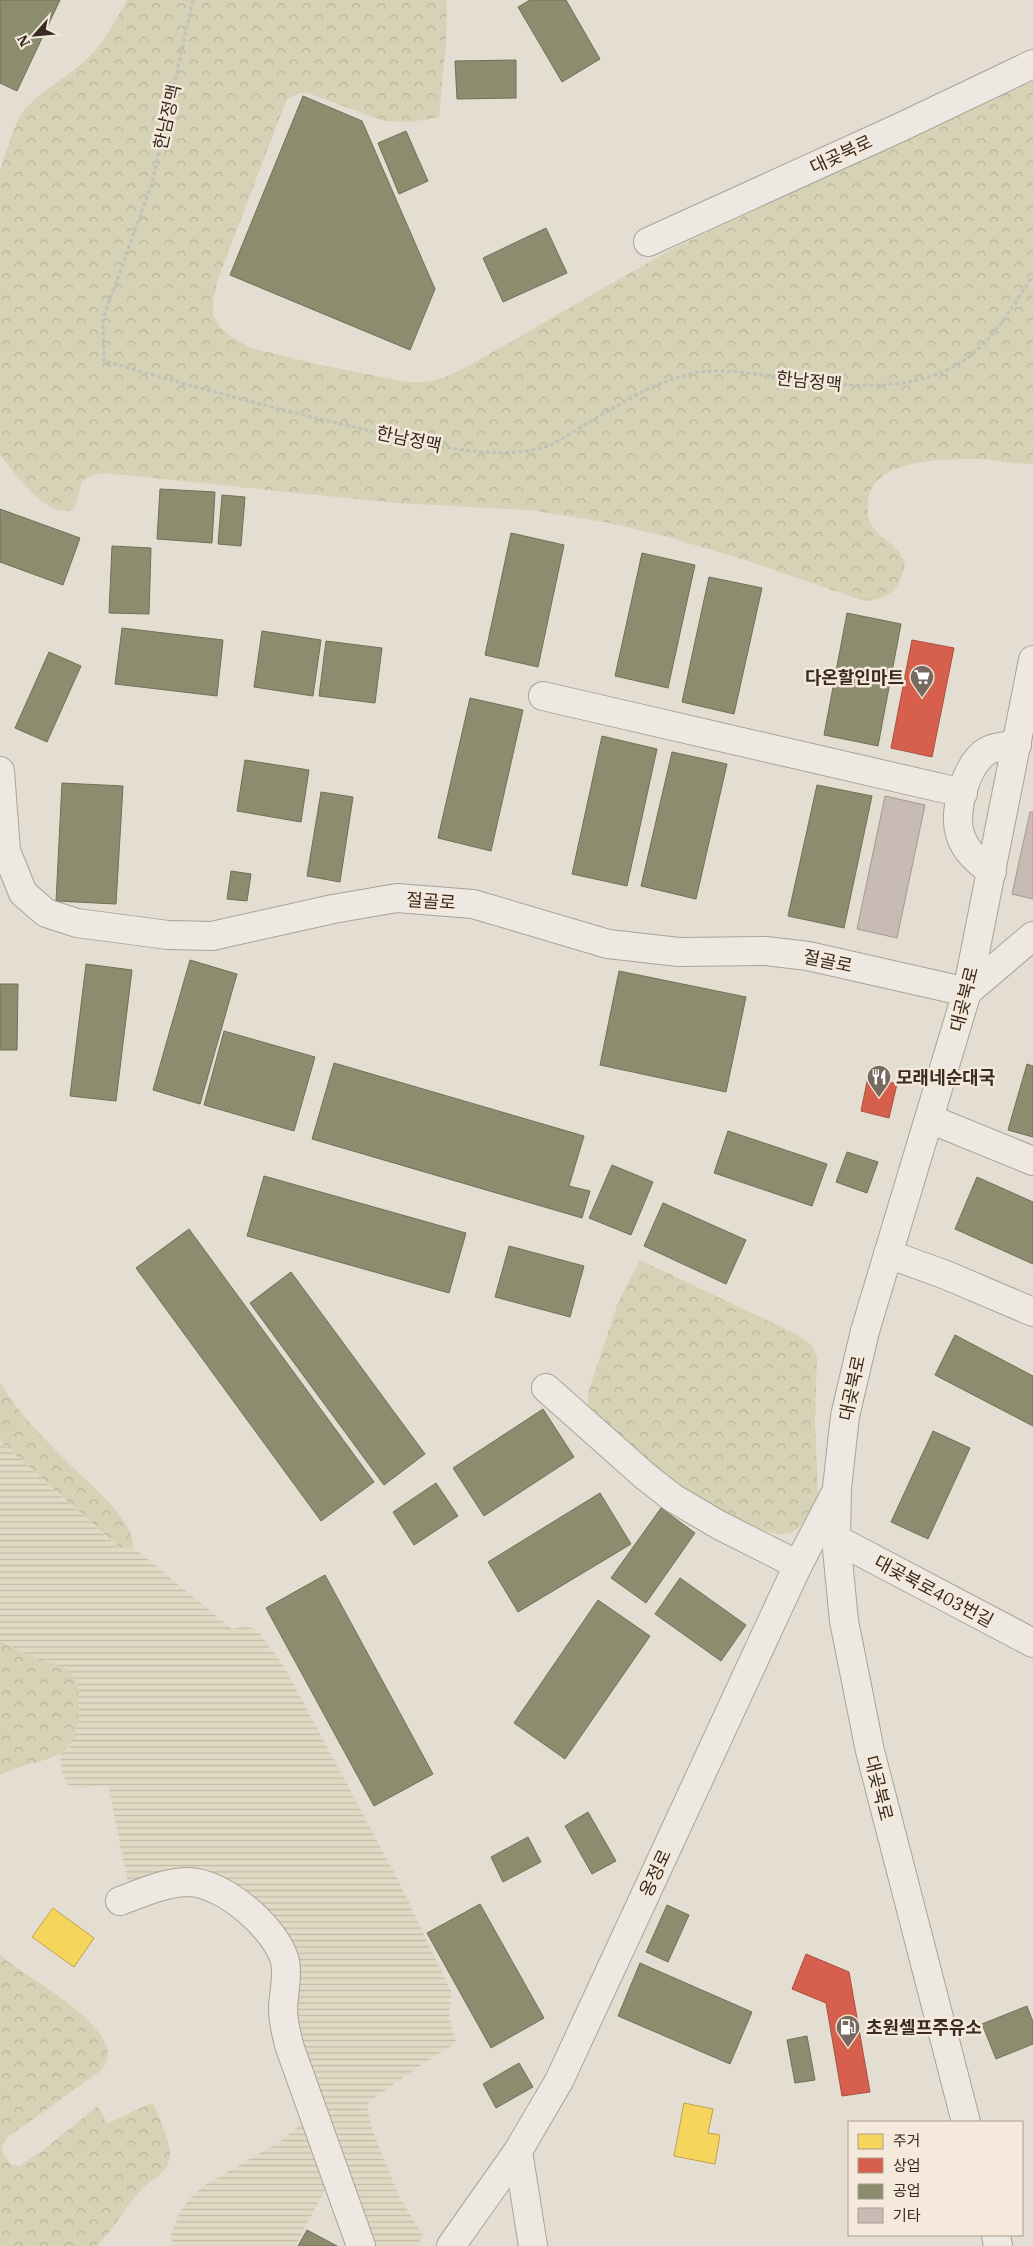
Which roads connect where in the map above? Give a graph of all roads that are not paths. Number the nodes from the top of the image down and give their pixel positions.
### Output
1 (1033, 64) edge
2 (648, 242) dead end
3 (1033, 660) edge
4 (543, 696) dead end
5 (1017, 745) junction
6 (0, 771) edge
7 (963, 793) junction
8 (3, 857) edge
9 (992, 872) junction
10 (1033, 936) edge
11 (968, 992) junction
12 (930, 1119) junction
13 (1033, 1161) edge
14 (888, 1254) junction
15 (1033, 1312) edge
16 (546, 1388) dead end
17 (838, 1488) junction
18 (836, 1539) junction
19 (798, 1565) junction
20 (1033, 1643) edge
21 (120, 1901) dead end
22 (966, 2121) edge
23 (518, 2151) junction
24 (361, 2246) edge
25 (451, 2246) edge
26 (534, 2246) edge

1 - 2 street, 대곶북로
3 - 5 street, 대곶북로
4 - 7 street
5 - 7 street
5 - 9 street, 대곶북로
6 - 8 street, 절골로
7 - 9 street
8 - 11 street, 절골로
9 - 11 street, 대곶북로
10 - 11 street
11 - 12 street, 대곶북로
12 - 13 street
12 - 14 street, 대곶북로
14 - 15 street
14 - 17 street, 대곶북로
16 - 19 street
17 - 18 street, 대곶북로
17 - 19 street, 옹정로
18 - 20 street, 대곶북로403번길
18 - 22 street, 대곶북로
19 - 23 street, 옹정로
21 - 24 street
23 - 25 street, 옹정로
23 - 26 street

